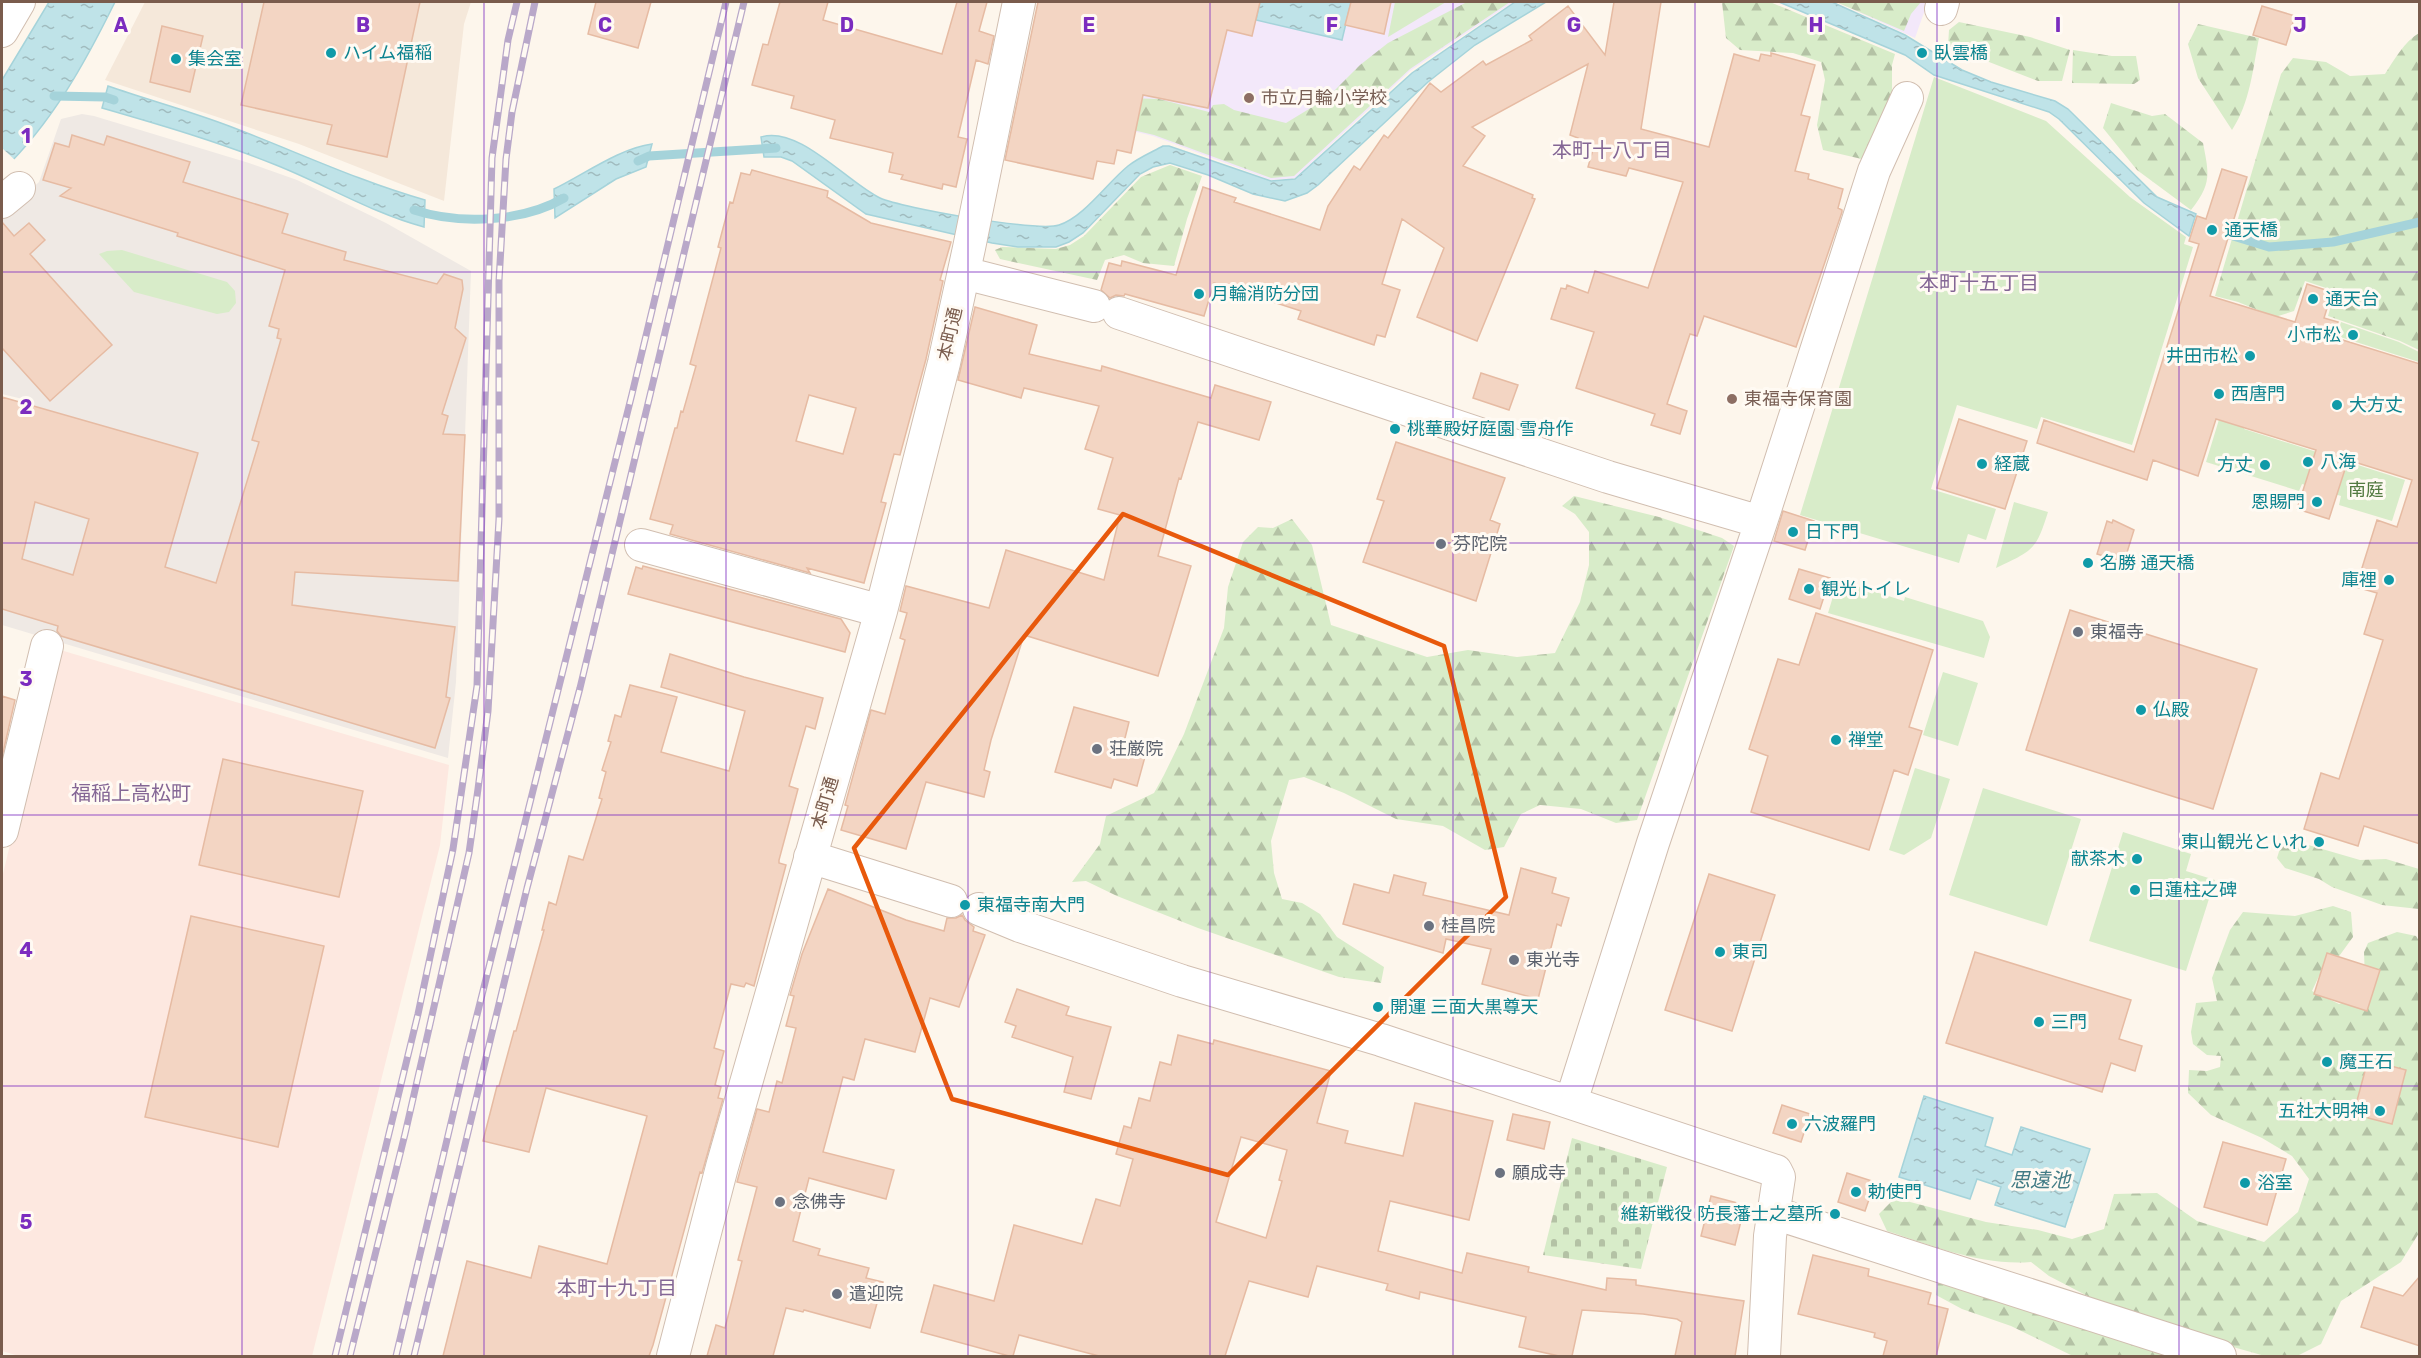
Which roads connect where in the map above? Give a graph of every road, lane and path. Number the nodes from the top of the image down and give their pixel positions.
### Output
1 (19, 2) edge
2 (1019, 2) edge
3 (2, 31) edge
4 (1907, 98) dead end
5 (966, 260) junction
6 (1761, 522) junction
7 (641, 545) dead end
8 (881, 611) junction
9 (47, 646) dead end
10 (2, 831) edge
11 (810, 857) junction
12 (1571, 1102) junction
13 (1774, 1213) junction
14 (673, 1356) edge
15 (1764, 1356) edge
16 (2220, 1356) edge

1 - 3 street
2 - 5 street, 本町通
4 - 6 street
5 - 6 street
5 - 8 street, 本町通
6 - 12 street
7 - 8 street
8 - 11 street, 本町通
9 - 10 street
11 - 12 street
11 - 14 street, 本町通
12 - 13 street
13 - 15 street
13 - 16 street

